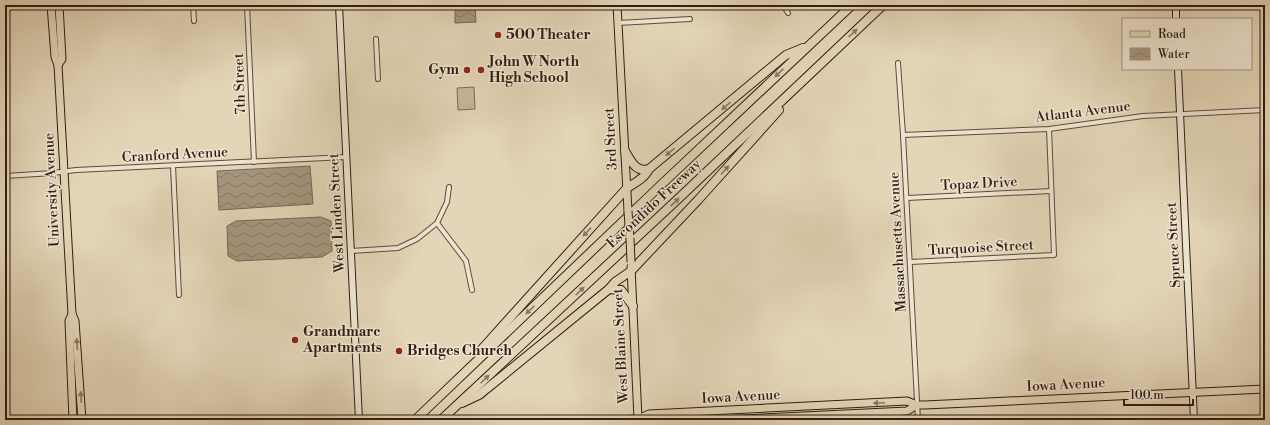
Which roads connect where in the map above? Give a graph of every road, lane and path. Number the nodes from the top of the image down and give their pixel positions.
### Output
1 (59, 5) edge
2 (193, 5) edge
3 (247, 5) edge
4 (339, 5) edge
5 (617, 5) edge
6 (783, 5) edge
7 (852, 5) edge
8 (883, 5) edge
9 (1176, 5) edge
10 (51, 7) edge
11 (788, 13) dead end
12 (1176, 18) edge
13 (690, 19) dead end
14 (194, 21) dead end
15 (618, 23) junction
16 (376, 39) dead end
17 (61, 44) junction
18 (808, 47) junction
19 (824, 60) junction
20 (898, 62) dead end
21 (58, 65) junction
22 (1178, 70) edge
23 (378, 79) dead end
24 (1265, 110) edge
25 (1180, 114) junction
26 (1049, 129) junction
27 (903, 136) junction
28 (625, 151) junction
29 (346, 157) junction
30 (254, 162) junction
31 (173, 166) junction
32 (649, 169) junction
33 (64, 172) junction
34 (5, 176) edge
35 (449, 187) dead end
36 (1051, 191) junction
37 (627, 192) junction
38 (907, 198) junction
39 (437, 223) junction
40 (351, 251) junction
41 (910, 262) junction
42 (631, 271) junction
43 (609, 289) junction
44 (472, 290) dead end
45 (179, 295) dead end
46 (633, 306) junction
47 (72, 314) junction
48 (69, 346) junction
49 (79, 374) junction
50 (1265, 389) edge
51 (445, 391) junction
52 (1192, 392) junction
53 (917, 404) junction
54 (456, 406) junction
55 (73, 420) edge
56 (82, 420) edge
57 (359, 420) edge
58 (415, 420) edge
59 (441, 420) edge
60 (615, 420) edge
61 (639, 420) edge
62 (720, 420) edge
63 (918, 420) edge
64 (1194, 420) edge

1 - 17 main road, University Avenue
2 - 14 street
3 - 30 street, 7th Street
4 - 29 main road, West Linden Street
5 - 15 main road, 3rd Street
6 - 11 street
7 - 18 highway, Escondido Freeway
19 -> 8 highway, Escondido Freeway
9 - 12 main road
10 - 17 main road
10 - 21 main road, University Avenue
13 - 15 street
15 - 28 main road, 3rd Street
16 - 23 street
17 - 21 main road, University Avenue
18 -> 32 highway
18 -> 51 highway, Escondido Freeway
42 -> 19 highway
54 -> 19 highway, Escondido Freeway
20 - 27 street, Massachusetts Avenue
21 - 33 main road, University Avenue
22 - 25 main road, Spruce Street
24 - 25 street, Atlanta Avenue
25 - 26 street, Atlanta Avenue
25 - 52 main road, Spruce Street
26 - 27 street, Atlanta Avenue
26 - 36 street
27 - 38 street, Massachusetts Avenue
28 - 32 highway
28 - 37 main road, 3rd Street
29 - 30 street, Cranford Avenue
29 - 40 main road, West Linden Street
30 - 31 street, Cranford Avenue
31 - 33 street, Cranford Avenue
31 - 45 street
32 - 37 highway
33 - 34 street, Cranford Avenue
33 - 47 main road, University Avenue
35 - 39 street
36 - 38 street, Topaz Drive
36 - 41 street, Turquoise Street
37 - 42 main road, 3rd Street, bridge
37 -> 51 highway
38 - 41 street, Massachusetts Avenue
39 - 40 street
39 - 44 street
40 - 57 main road, West Linden Street
41 - 53 street, Massachusetts Avenue
42 - 43 highway
42 - 46 main road, West Blaine Street
43 - 46 highway
43 - 54 highway
46 - 61 main road, West Blaine Street
47 - 48 main road, University Avenue
49 -> 47 main road, University Avenue
48 - 49 main road
48 - 55 main road, University Avenue
56 -> 49 main road, University Avenue
50 - 52 main road, Iowa Avenue
51 - 58 highway, Escondido Freeway
52 - 53 main road, Iowa Avenue
52 - 64 main road, Spruce Street
53 -> 61 main road, Iowa Avenue
53 - 62 main road, Iowa Avenue
53 - 63 street, Massachusetts Avenue
54 - 59 highway, Escondido Freeway
60 - 61 main road, Iowa Avenue

